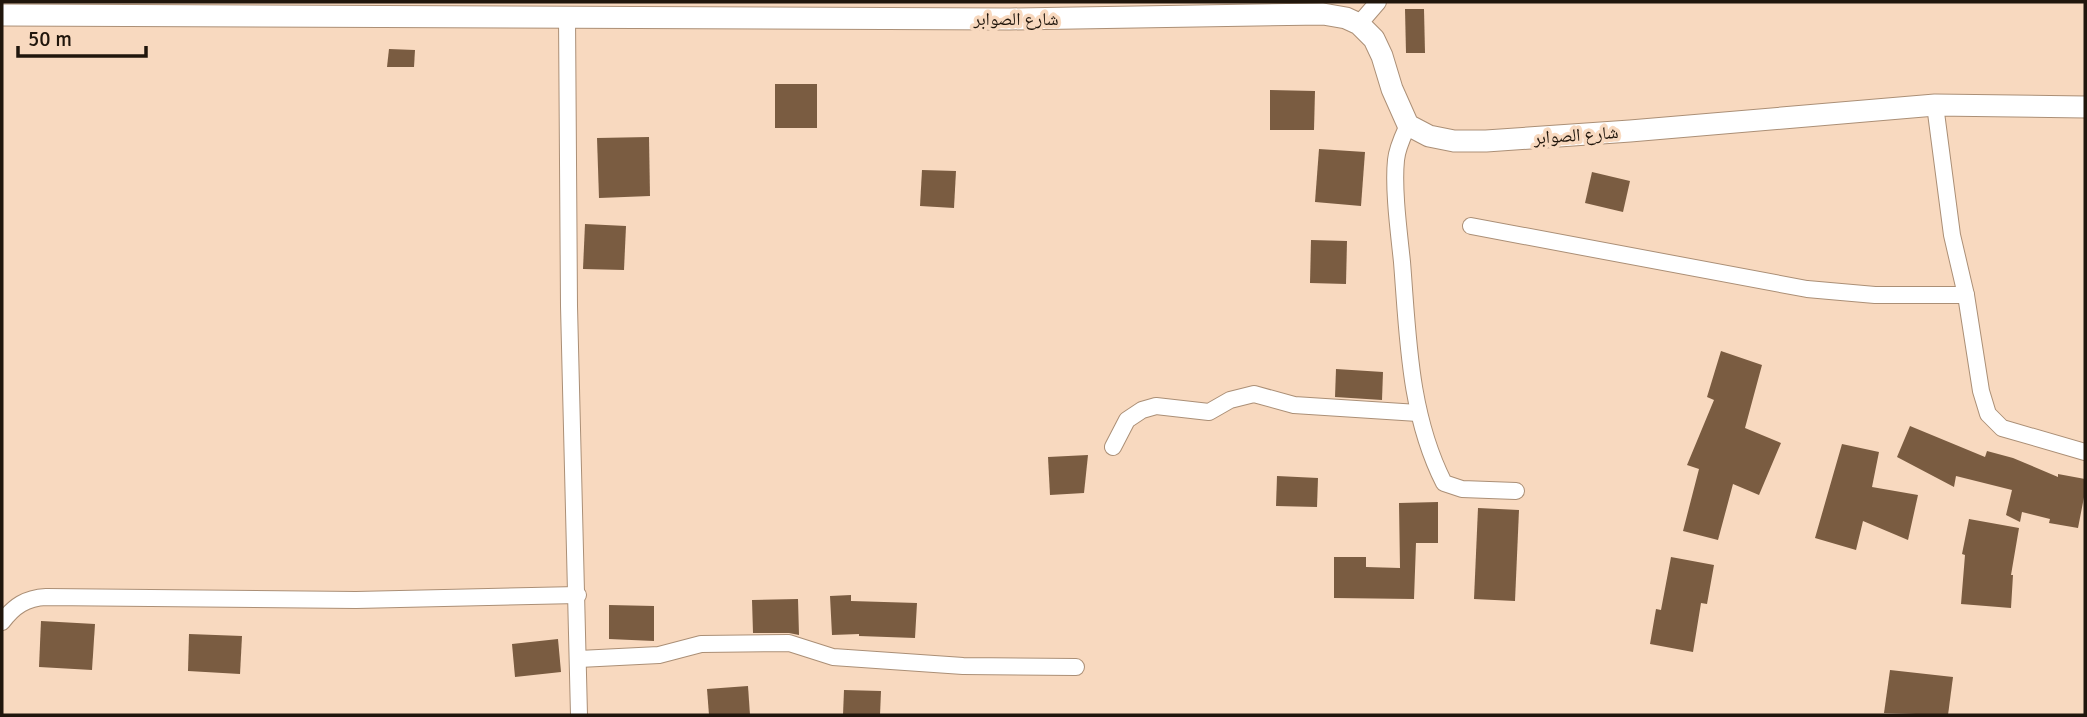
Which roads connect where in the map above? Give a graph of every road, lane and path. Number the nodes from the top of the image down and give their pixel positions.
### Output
1 (1378, 2) edge
2 (56, 8) edge
3 (1010, 11) edge
4 (2, 15) edge
5 (567, 16) junction
6 (1359, 24) junction
7 (1935, 105) junction
8 (2085, 107) edge
9 (1408, 125) junction
10 (1471, 226) dead end
11 (1966, 295) junction
12 (1418, 413) junction
13 (1113, 447) dead end
14 (2085, 452) edge
15 (1516, 491) dead end
16 (578, 595) junction
17 (2, 622) edge
18 (579, 659) junction
19 (1076, 667) dead end
20 (579, 715) edge

1 - 6 street
2 - 4 street, شارع الصوابر
2 - 5 street, شارع الصوابر
3 - 5 street, شارع الصوابر
3 - 6 street, شارع الصوابر
5 - 16 street
6 - 9 street
7 - 8 street, شارع الصوابر
7 - 9 street, شارع الصوابر
7 - 11 street
9 - 12 street
10 - 11 street
11 - 14 street
12 - 13 street
12 - 15 street
16 - 17 street
16 - 18 street
18 - 19 street
18 - 20 street

